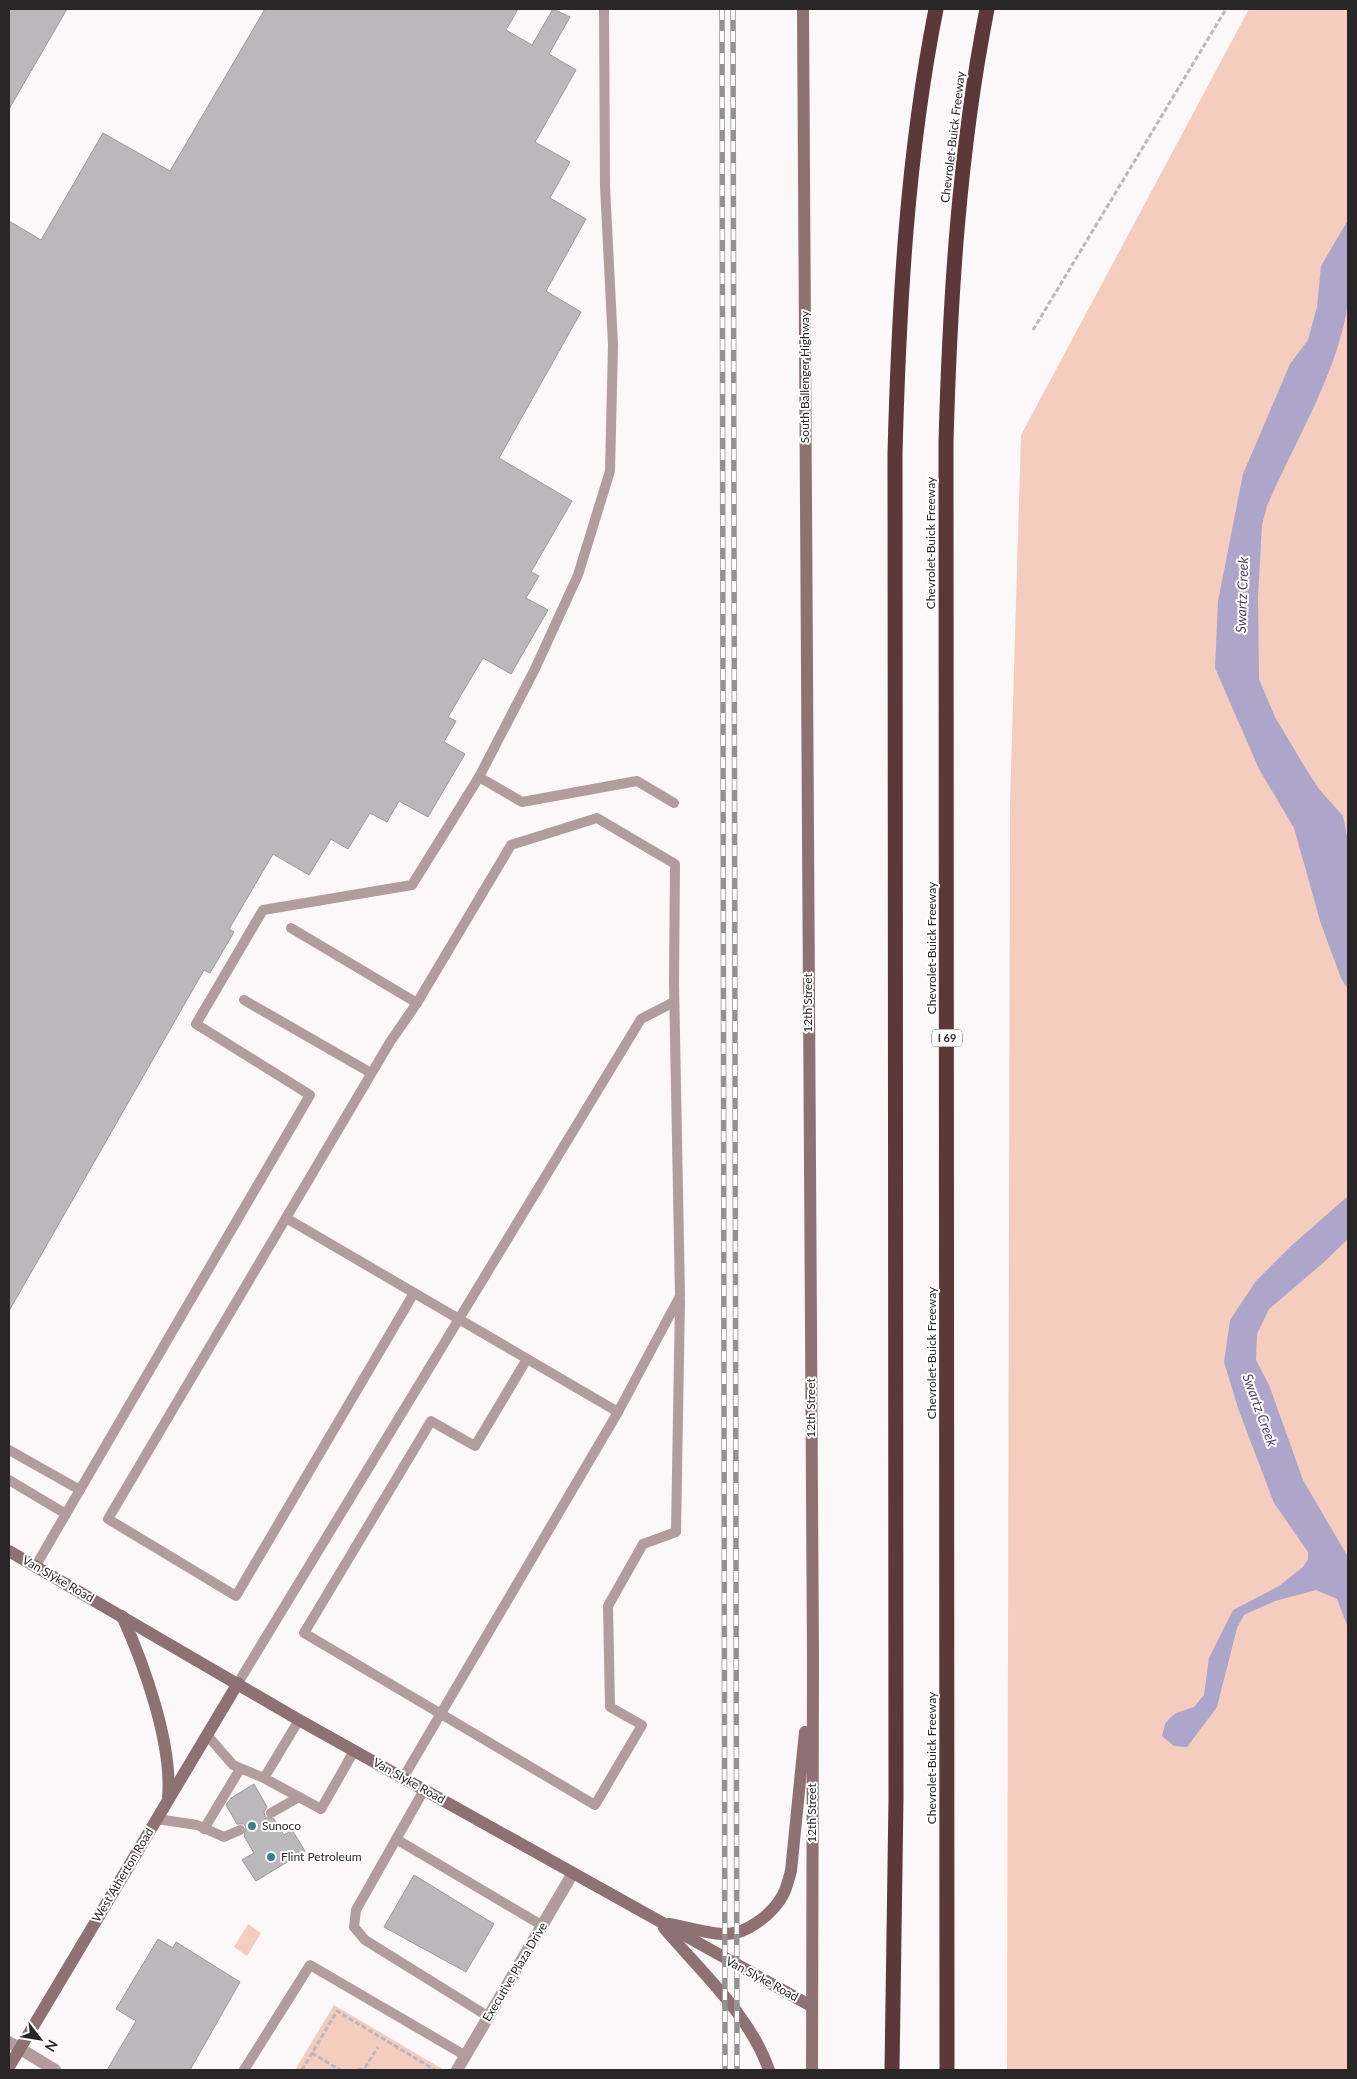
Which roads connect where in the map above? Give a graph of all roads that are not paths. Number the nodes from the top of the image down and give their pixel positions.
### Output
1 (604, 9) edge
2 (803, 9) edge
3 (936, 9) edge
4 (987, 9) edge
5 (807, 746) joint
6 (479, 777) junction
7 (674, 803) dead end
8 (291, 928) dead end
9 (244, 1000) dead end
10 (674, 1002) junction
11 (417, 1003) junction
12 (371, 1073) junction
13 (286, 1218) junction
14 (414, 1293) junction
15 (680, 1296) junction
16 (459, 1319) junction
17 (526, 1359) junction
18 (618, 1412) junction
19 (9, 1450) edge
20 (9, 1480) edge
21 (80, 1490) junction
22 (66, 1514) junction
23 (9, 1551) edge
24 (36, 1567) junction
25 (122, 1616) junction
26 (813, 1659) junction
27 (238, 1683) junction
28 (440, 1714) junction
29 (298, 1720) junction
30 (207, 1734) junction
31 (354, 1750) junction
32 (240, 1769) junction
33 (264, 1778) junction
34 (403, 1778) junction
35 (424, 1790) junction
36 (299, 1797) junction
37 (168, 1800) junction
38 (271, 1813) dead end
39 (157, 1819) junction
40 (204, 1829) junction
41 (240, 1830) dead end
42 (396, 1839) junction
43 (573, 1873) junction
44 (659, 1922) junction
45 (542, 1926) junction
46 (812, 2006) junction
47 (489, 2017) junction
48 (14, 2046) edge
49 (466, 2056) junction
50 (9, 2067) edge
51 (55, 2070) edge
52 (244, 2070) edge
53 (457, 2070) edge
54 (769, 2070) edge
55 (812, 2070) edge
56 (892, 2070) edge
57 (947, 2070) edge

1 - 6 lane
2 - 5 street, South Ballenger Highway
3 - 56 highway
4 - 57 highway, Chevrolet-Buick Freeway / I 69
5 - 26 street, 12th Street
6 - 7 lane
6 - 21 lane
8 - 11 lane
9 - 12 lane
10 - 11 lane
10 - 15 lane
10 - 16 lane
11 - 12 lane
12 - 13 lane
13 - 14 lane
13 - 14 lane
14 - 16 lane
15 - 18 lane
15 - 28 lane
16 - 17 lane
16 - 27 lane
17 - 18 lane
17 - 28 lane
18 - 28 lane
19 - 21 lane
20 - 22 lane
21 - 22 lane
22 - 24 lane
23 - 24 street, Van Slyke Road
24 - 25 street, Van Slyke Road
25 - 27 street, Van Slyke Road
25 - 37 street
26 - 44 street
26 - 46 street, 12th Street
27 - 29 street, Van Slyke Road
27 - 30 street, West Atherton Road
28 - 34 lane
29 - 31 street, Van Slyke Road
29 - 33 lane
30 - 32 lane
30 - 37 street, West Atherton Road
31 - 34 street, Van Slyke Road
31 - 36 lane
32 - 33 lane
32 - 40 lane
33 - 36 lane
34 - 35 street, Van Slyke Road
35 - 42 lane
35 - 43 street, Van Slyke Road
36 - 38 lane
37 - 39 street, West Atherton Road
39 - 40 lane
39 - 48 street, West Atherton Road
40 - 41 lane
42 - 45 lane
42 - 47 lane
43 - 44 street, Van Slyke Road
43 - 45 street, Executive Plaza Drive
44 - 46 street, Van Slyke Road
44 - 54 street
45 - 47 street, Executive Plaza Drive
46 - 55 street, 12th Street
47 - 49 street, Executive Plaza Drive
48 - 50 street, West Atherton Road
48 - 51 street
49 - 52 lane
49 - 53 street, Executive Plaza Drive

